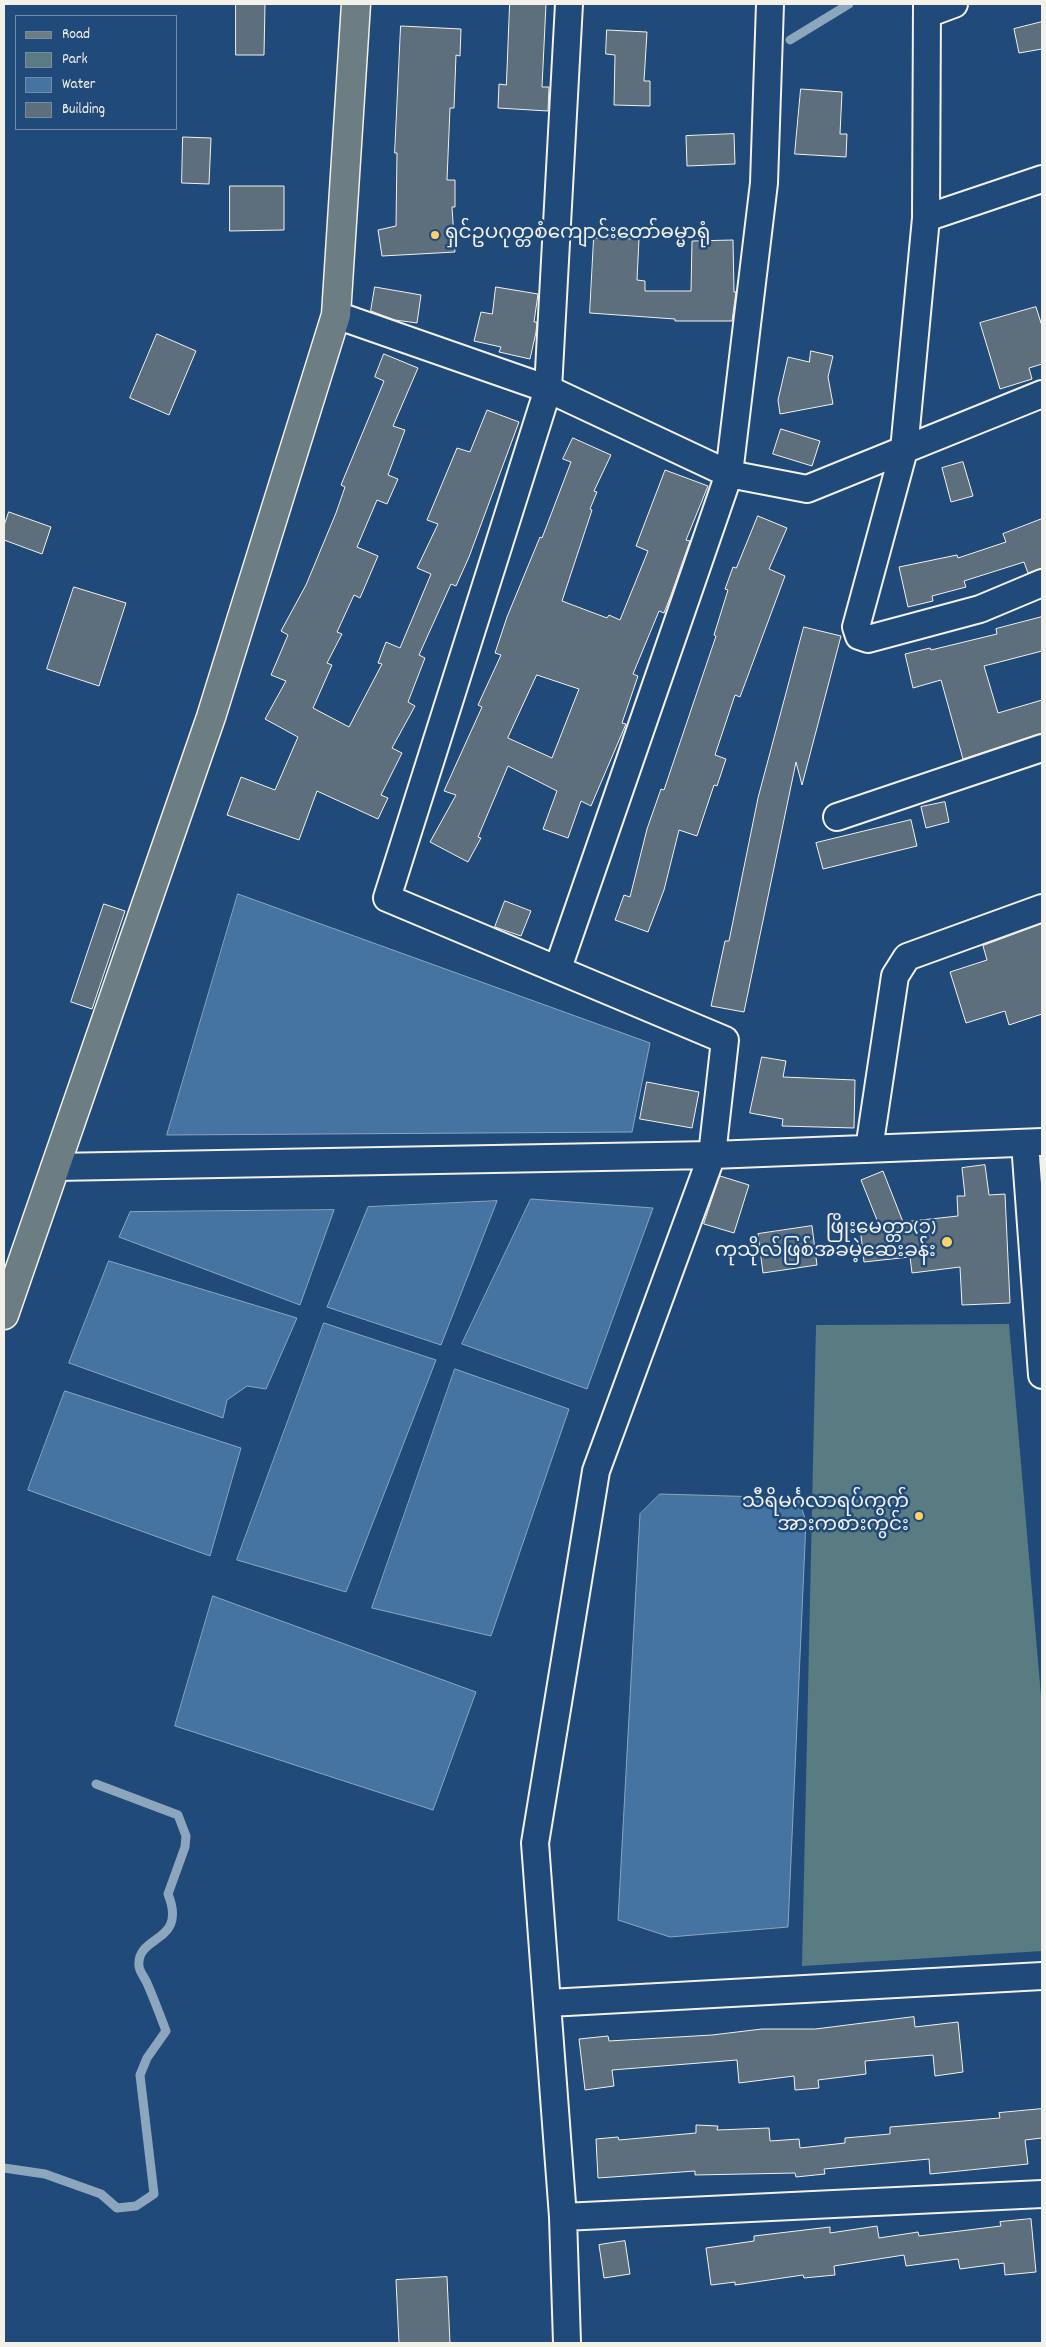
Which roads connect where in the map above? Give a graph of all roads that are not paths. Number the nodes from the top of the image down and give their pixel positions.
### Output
1 (356, 4) edge
2 (570, 4) edge
3 (770, 4) edge
4 (954, 4) edge
5 (927, 9) edge
6 (1042, 180) edge
7 (926, 218) junction
8 (336, 315) junction
9 (548, 389) junction
10 (1042, 394) edge
11 (904, 450) junction
12 (729, 474) junction
13 (1042, 583) edge
14 (1042, 748) edge
15 (837, 817) dead end
16 (1042, 908) edge
17 (558, 968) junction
18 (1034, 1142) edge
19 (869, 1149) junction
20 (712, 1155) junction
21 (55, 1167) junction
22 (4, 1315) edge
23 (1041, 1338) edge
24 (1042, 1375) edge
25 (1042, 1976) edge
26 (549, 2003) junction
27 (1042, 2194) edge
28 (563, 2217) junction
29 (567, 2343) edge

1 - 8 main road
2 - 9 street
3 - 12 street
4 - 5 street
5 - 7 street
6 - 7 street
7 - 11 street
8 - 9 street
8 - 21 main road
9 - 12 street
9 - 17 street
10 - 11 street
11 - 12 street
11 - 13 street
12 - 17 street
14 - 15 street
16 - 19 street
17 - 20 street
18 - 19 street
18 - 23 street
19 - 20 street
20 - 21 street
20 - 26 street
21 - 22 main road
23 - 24 street
25 - 26 street
26 - 28 street
27 - 28 street
28 - 29 street

